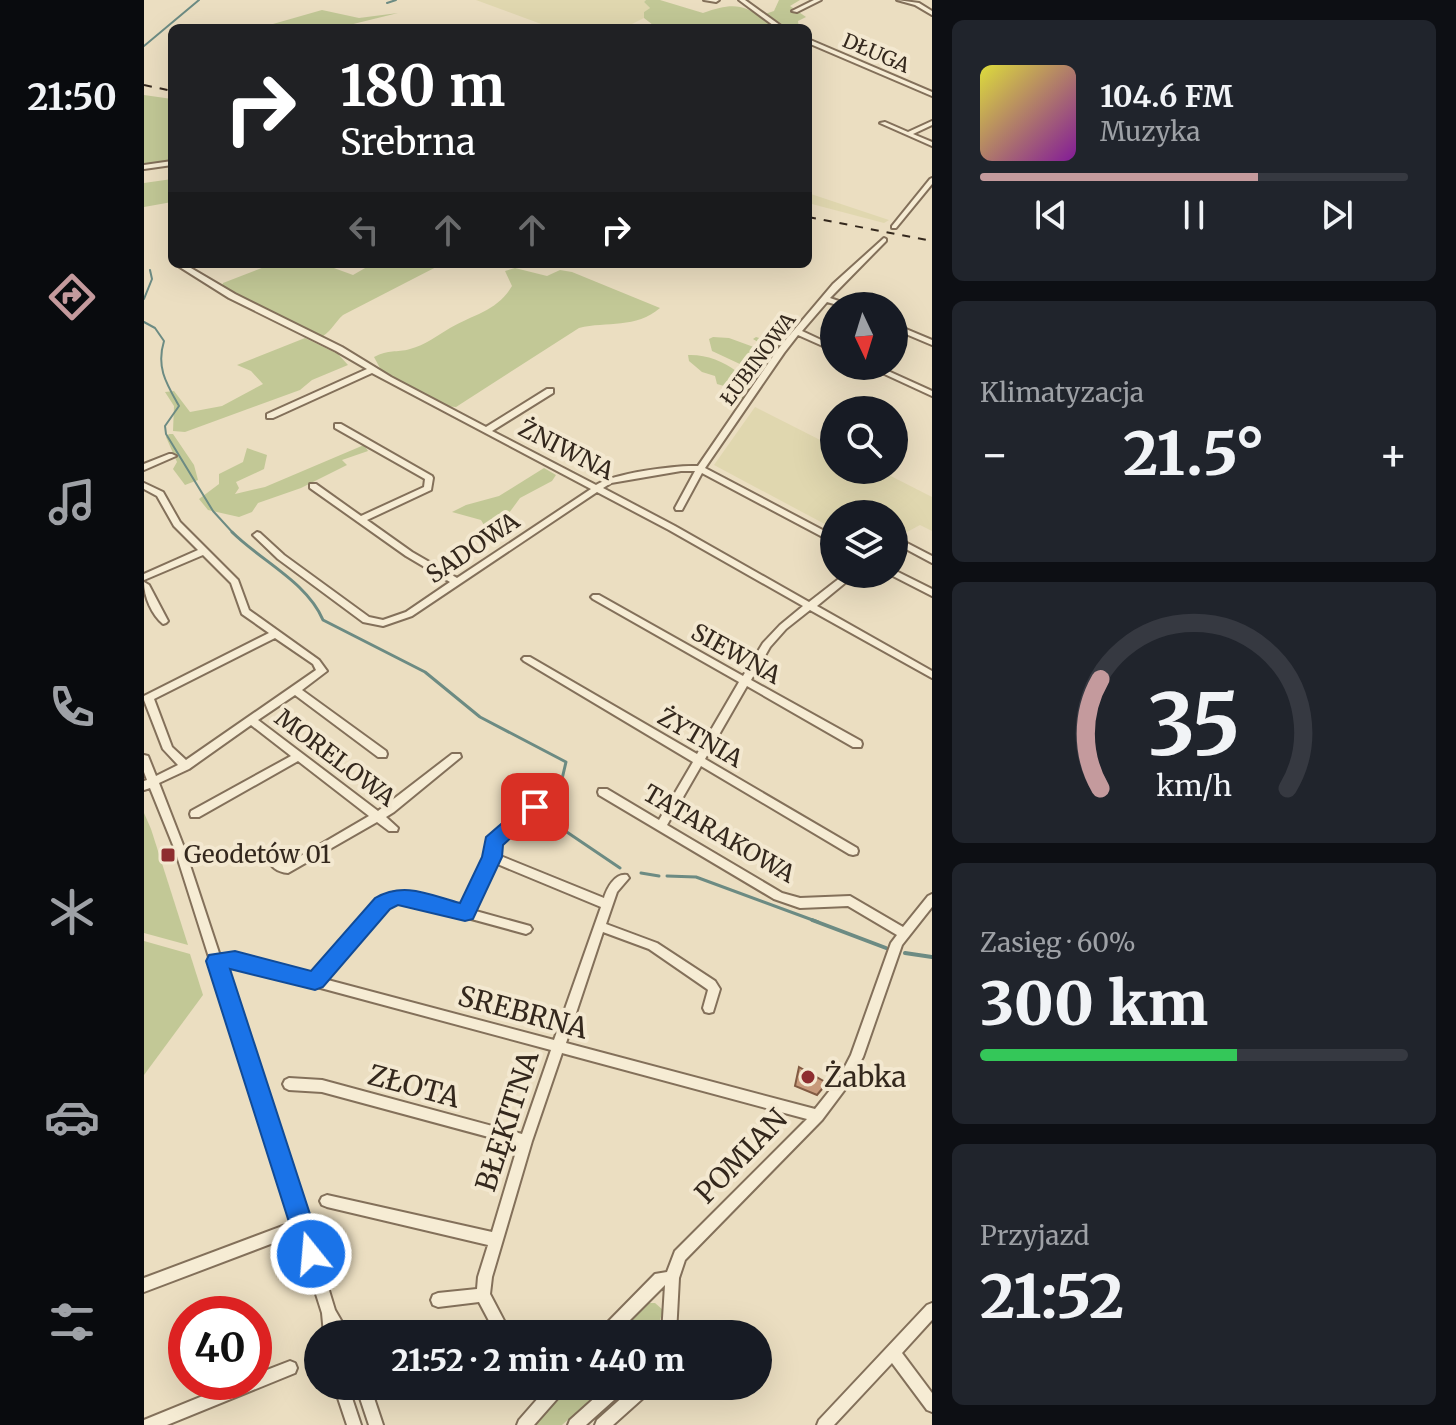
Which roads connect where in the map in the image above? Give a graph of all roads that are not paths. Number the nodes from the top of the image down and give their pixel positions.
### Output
1 (707, 0) edge
2 (716, 0) edge
3 (742, 0) edge
4 (818, 0) edge
5 (900, 0) edge
6 (918, 2) edge
7 (795, 11) dead end
8 (932, 13) edge
9 (775, 24) edge
10 (812, 42) edge
11 (816, 44) junction
12 (812, 46) edge
13 (932, 94) edge
14 (883, 123) dead end
15 (932, 123) edge
16 (908, 134) junction
17 (932, 144) edge
18 (168, 164) edge
19 (144, 167) edge
20 (932, 180) edge
21 (894, 227) dead end
22 (884, 240) dead end
23 (186, 268) edge
24 (832, 292) edge
25 (820, 305) edge
26 (797, 332) junction
27 (908, 332) edge
28 (820, 343) edge
29 (932, 343) edge
30 (372, 370) junction
31 (902, 380) edge
32 (550, 391) dead end
33 (932, 394) edge
34 (270, 416) dead end
35 (338, 426) dead end
36 (486, 431) junction
37 (172, 456) dead end
38 (144, 467) edge
39 (700, 469) junction
40 (144, 486) edge
41 (313, 486) dead end
42 (596, 488) junction
43 (679, 508) dead end
44 (361, 519) junction
45 (820, 533) edge
46 (257, 535) dead end
47 (908, 547) edge
48 (202, 552) junction
49 (932, 560) edge
50 (144, 577) edge
51 (908, 580) edge
52 (457, 582) junction
53 (144, 585) edge
54 (834, 588) edge
55 (932, 593) edge
56 (596, 597) dead end
57 (811, 606) junction
58 (163, 621) dead end
59 (275, 634) junction
60 (527, 659) dead end
61 (932, 675) edge
62 (745, 682) junction
63 (296, 691) junction
64 (252, 721) junction
65 (857, 744) dead end
66 (382, 754) dead end
67 (299, 756) junction
68 (456, 757) dead end
69 (144, 759) edge
70 (698, 761) junction
71 (185, 766) junction
72 (149, 784) edge
73 (603, 792) dead end
74 (535, 807) dead end
75 (195, 814) dead end
76 (377, 816) junction
77 (661, 826) junction
78 (393, 828) dead end
79 (853, 851) dead end
80 (271, 857) dead end
81 (492, 857) junction
82 (623, 878) dead end
83 (932, 899) edge
84 (608, 905) junction
85 (465, 913) junction
86 (600, 926) junction
87 (526, 929) dead end
88 (904, 933) junction
89 (216, 961) junction
90 (315, 981) junction
91 (709, 1008) dead end
92 (559, 1046) junction
93 (289, 1084) dead end
94 (818, 1116) junction
95 (526, 1141) junction
96 (327, 1201) dead end
97 (302, 1225) junction
98 (496, 1240) junction
99 (672, 1278) junction
100 (144, 1285) edge
101 (483, 1295) junction
102 (438, 1300) dead end
103 (932, 1310) edge
104 (329, 1313) junction
105 (330, 1320) edge
106 (333, 1320) edge
107 (496, 1320) edge
108 (620, 1320) edge
109 (670, 1320) edge
110 (892, 1352) junction
111 (290, 1368) dead end
112 (346, 1400) edge
113 (368, 1400) edge
114 (542, 1400) edge
115 (603, 1400) edge
116 (630, 1400) edge
117 (932, 1405) edge
118 (149, 1425) edge
119 (354, 1425) edge
120 (376, 1425) edge
121 (524, 1425) edge
122 (575, 1425) edge
123 (602, 1425) edge
124 (824, 1425) edge

1 - 2 street
3 - 9 street
4 - 7 street
5 - 6 street
6 - 8 street
10 - 11 street, DŁUGA
11 - 12 street
11 - 13 street, DŁUGA
14 - 16 street
15 - 16 street
16 - 17 street
18 - 19 street
20 - 21 street
22 - 24 street, ŁUBINOWA
23 - 30 street, ŻNIWNA
25 - 26 street, ŁUBINOWA
26 - 28 street
26 - 39 street, ŁUBINOWA
27 - 29 street
30 - 34 street
30 - 36 street, ŻNIWNA
31 - 33 street
32 - 36 street
35 - 44 street
36 - 42 street, ŻNIWNA
37 - 38 street
39 - 42 street, SADOWA
39 - 43 street, ŁUBINOWA
39 - 45 street
40 - 48 street
41 - 44 street
42 - 52 street, SADOWA
42 - 57 street, ŻNIWNA
44 - 52 street
46 - 52 street, SADOWA
47 - 49 street
48 - 50 street
48 - 59 street
51 - 55 street
53 - 58 street
54 - 57 street
56 - 62 street, SIEWNA
57 - 61 street, ŻNIWNA
57 - 62 street
59 - 63 street
59 - 71 street
60 - 70 street, ŻYTNIA
62 - 65 street, SIEWNA
62 - 70 street
63 - 64 street
63 - 66 street
64 - 67 street, MORELOWA
64 - 71 street
67 - 75 street
67 - 76 street, MORELOWA
68 - 76 street
69 - 72 street
70 - 77 street
70 - 79 street, ŻYTNIA
71 - 72 street
72 - 89 street
73 - 77 street, TATARAKOWA
74 - 81 street
76 - 78 street, MORELOWA
76 - 80 street
77 - 88 street, TATARAKOWA
81 - 84 street
81 - 85 street
82 - 84 street, BŁĘKITNA
83 - 88 street, POMIAN
84 - 86 street, BŁĘKITNA
85 - 87 street
85 - 90 street
86 - 91 street
86 - 92 street, BŁĘKITNA
88 - 94 street, POMIAN
89 - 90 street, SREBRNA
89 - 97 street
90 - 92 street, SREBRNA
92 - 94 street, SREBRNA
92 - 95 street, BŁĘKITNA
93 - 95 street, ZŁOTA
94 - 99 street, POMIAN
95 - 98 street, BŁĘKITNA
96 - 98 street
97 - 100 street
97 - 104 street
98 - 101 street, BŁĘKITNA
99 - 108 street, POMIAN
99 - 109 street, POMIAN
101 - 102 street
101 - 107 street
103 - 110 street
104 - 105 street
104 - 106 street
110 - 117 street
110 - 124 street
111 - 118 street
112 - 119 street
113 - 120 street
114 - 121 street
115 - 122 street
116 - 123 street

